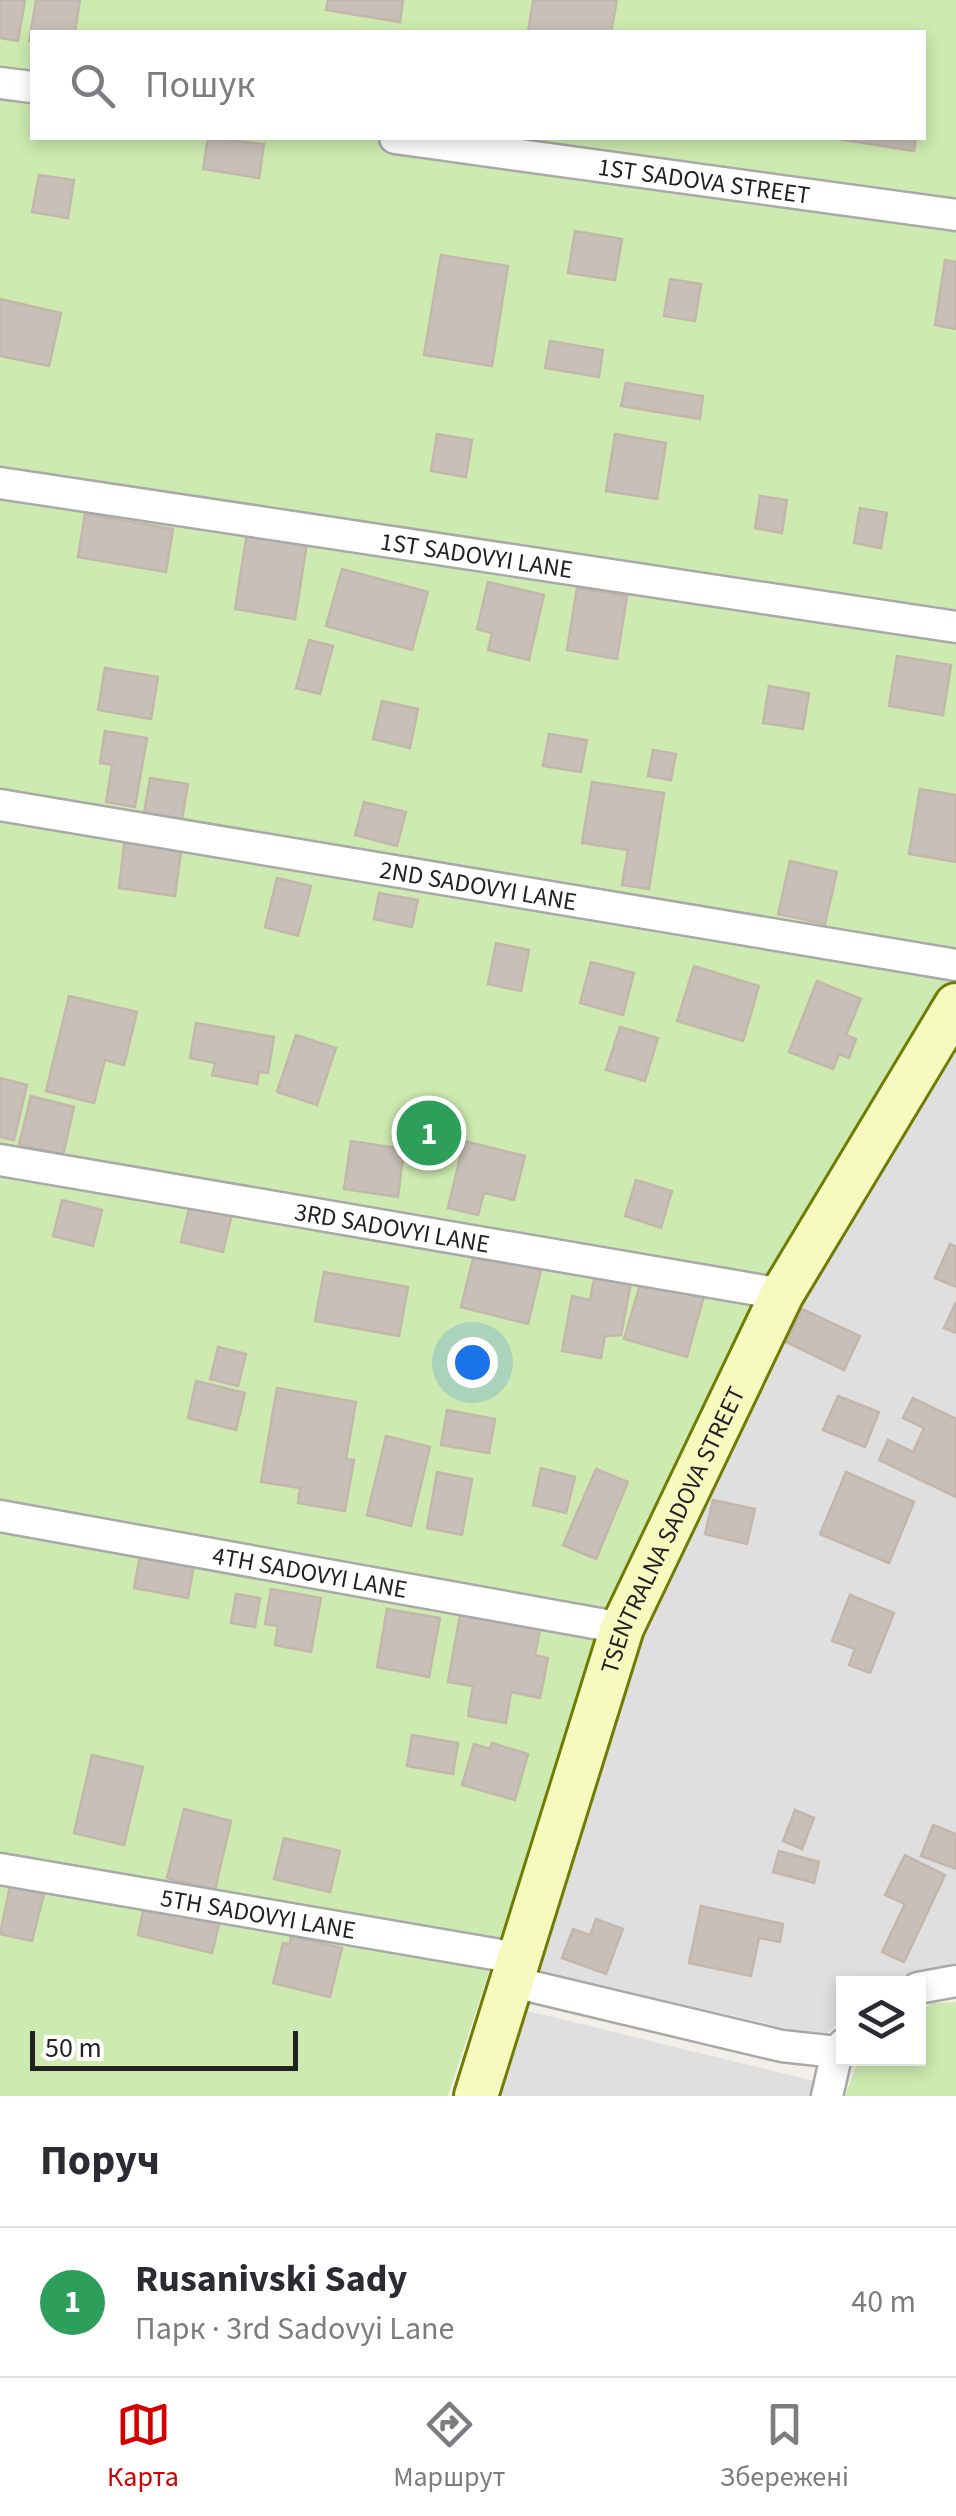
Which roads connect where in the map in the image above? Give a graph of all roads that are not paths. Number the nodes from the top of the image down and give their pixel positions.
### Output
1 (0, 83) edge
2 (30, 87) edge
3 (408, 140) edge
4 (956, 216) edge
5 (0, 484) edge
6 (956, 626) edge
7 (0, 805) edge
8 (956, 965) edge
9 (956, 1005) edge
10 (0, 1160) edge
11 (782, 1294) junction
12 (0, 1516) edge
13 (622, 1628) junction
14 (0, 1868) edge
15 (515, 1970) junction
16 (956, 1981) edge
17 (926, 1987) edge
18 (836, 2048) edge
19 (836, 2063) edge
20 (476, 2096) edge
21 (827, 2096) edge

1 - 2 street
3 - 4 street, 1ST SADOVA STREET
5 - 6 street, 1ST SADOVYI LANE
7 - 8 street, 2ND SADOVYI LANE
9 - 11 main road, TSENTRALNA SADOVA STREET
10 - 11 street, 3RD SADOVYI LANE
11 - 13 main road, TSENTRALNA SADOVA STREET
12 - 13 street, 4TH SADOVYI LANE
13 - 15 main road, TSENTRALNA SADOVA STREET
14 - 15 street, 5TH SADOVYI LANE
15 - 18 street, 5TH SADOVYI LANE
15 - 20 main road, TSENTRALNA SADOVA STREET
16 - 17 street
19 - 21 street

